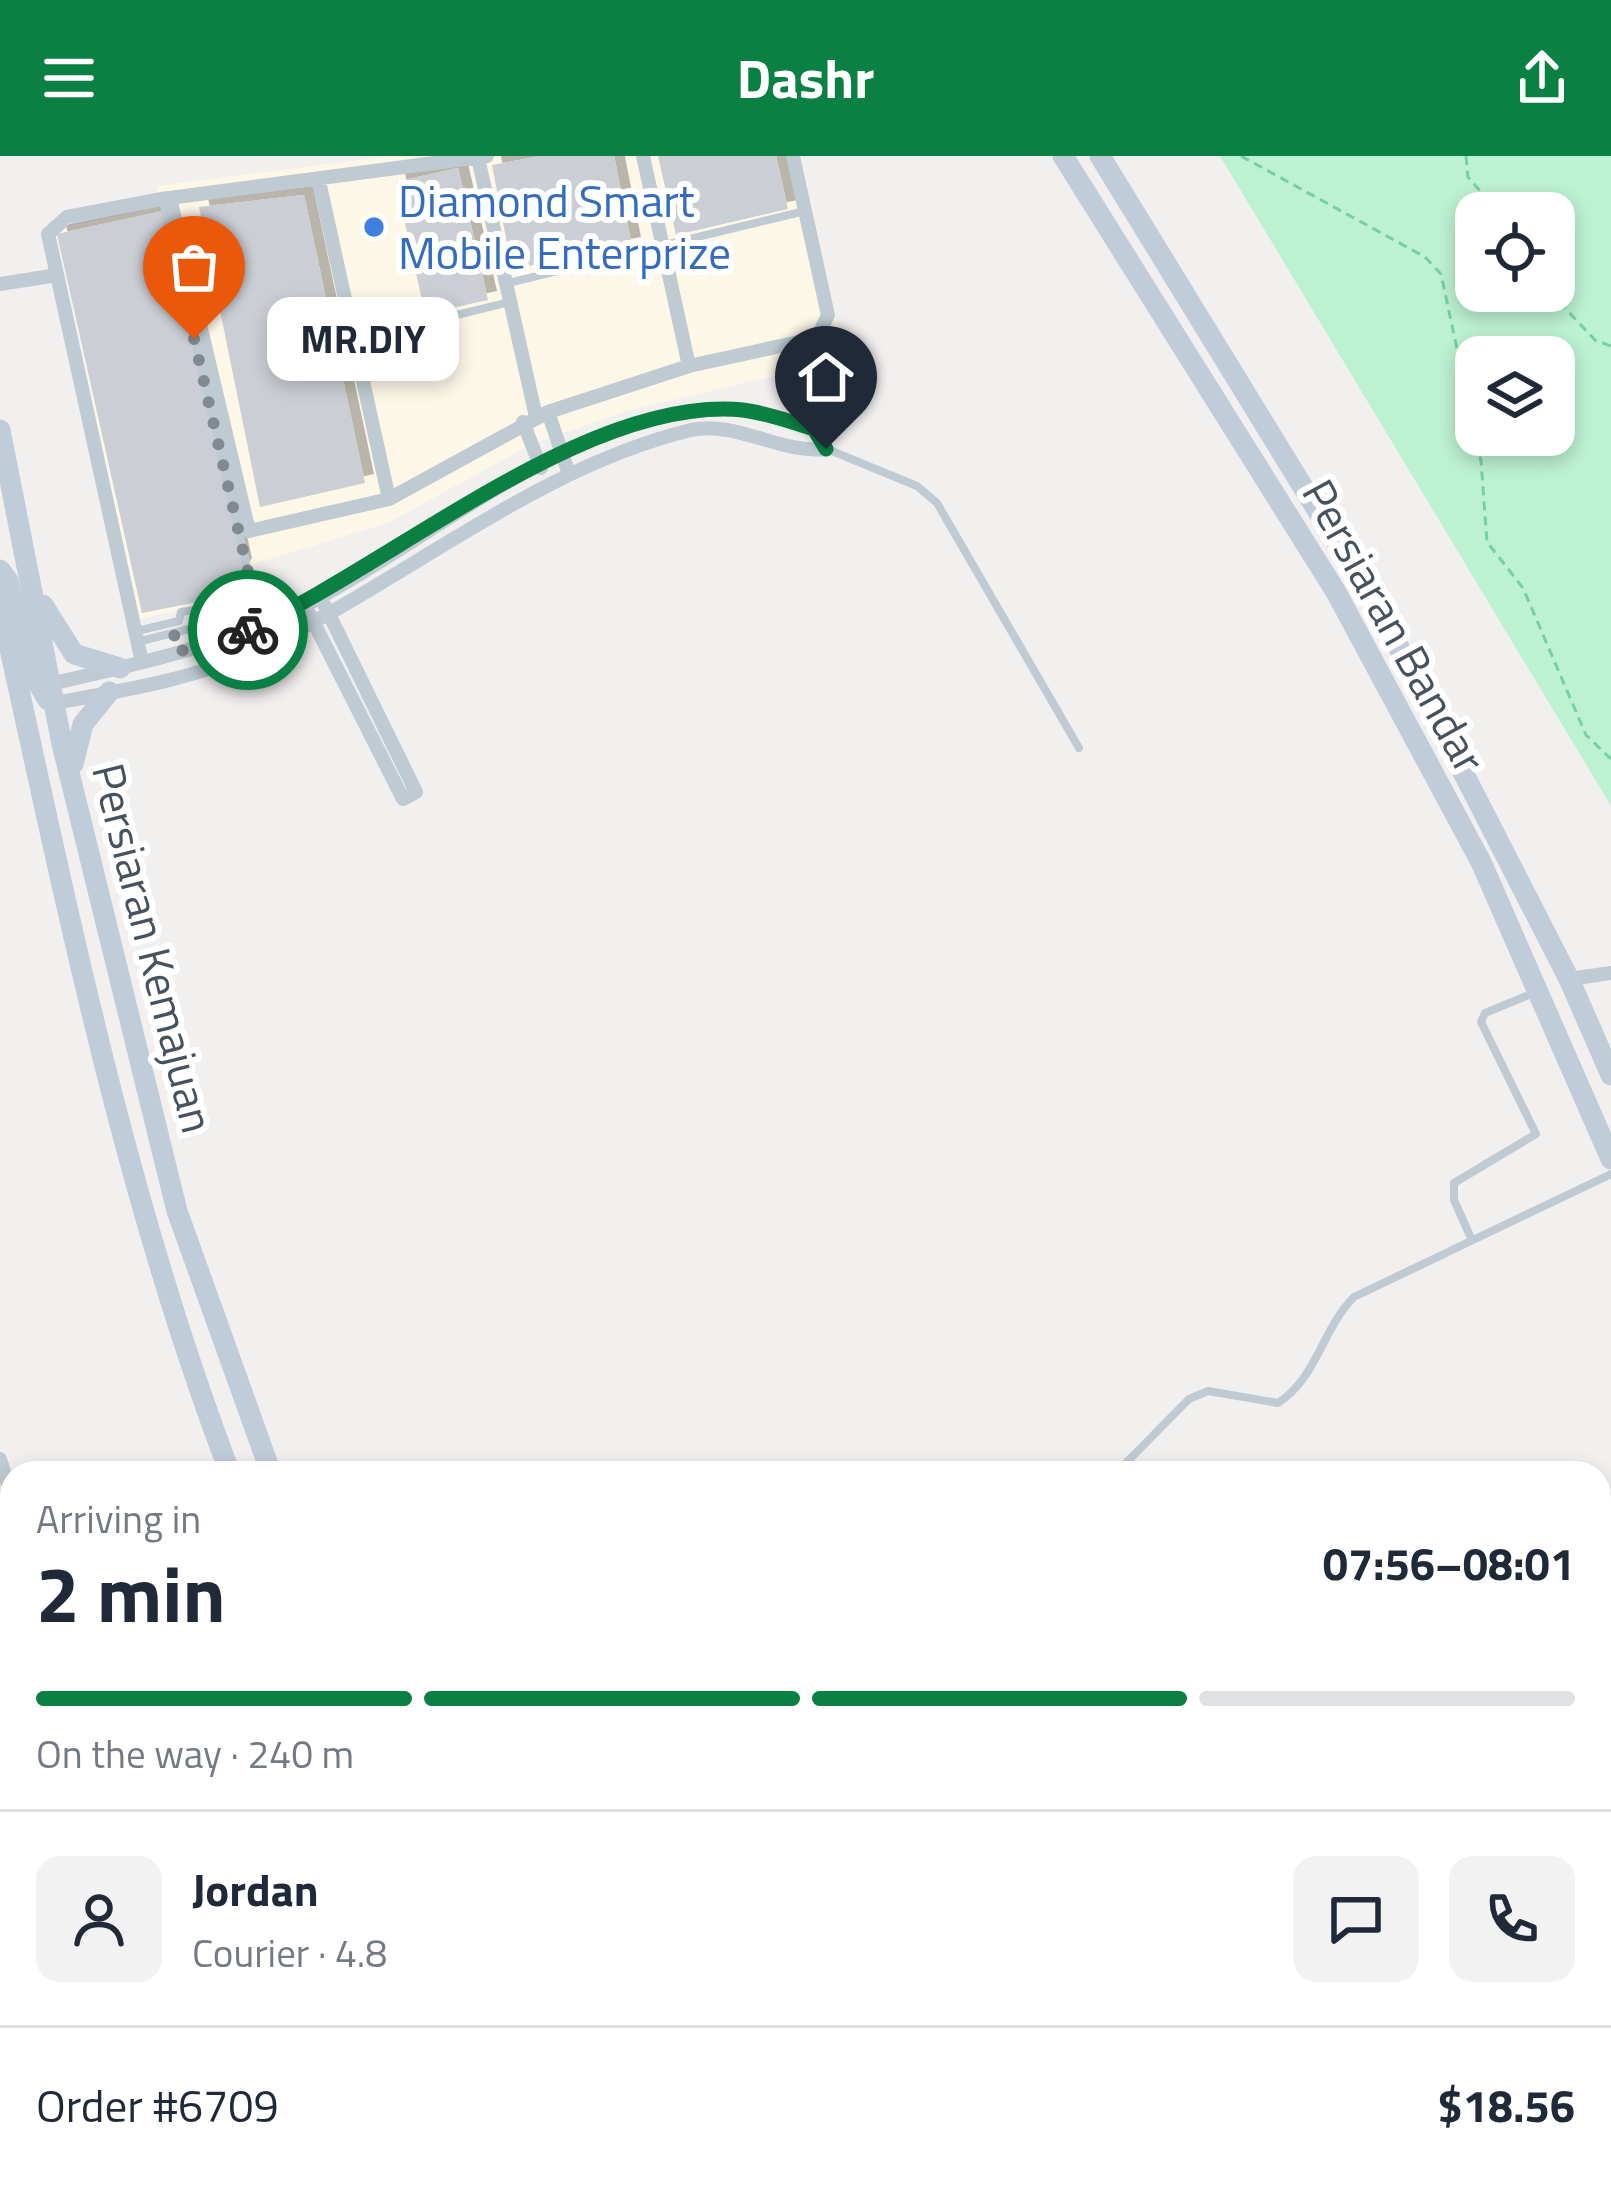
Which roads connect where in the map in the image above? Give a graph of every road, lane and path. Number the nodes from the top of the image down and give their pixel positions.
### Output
1 (643, 156) edge
2 (793, 156) edge
3 (1100, 156) edge
4 (1241, 156) edge
5 (1466, 156) edge
6 (483, 157) edge
7 (1068, 161) edge
8 (319, 181) junction
9 (1481, 192) edge
10 (166, 199) junction
11 (805, 211) junction
12 (663, 244) junction
13 (57, 275) junction
14 (506, 283) junction
15 (0, 284) edge
16 (511, 302) junction
17 (1569, 312) edge
18 (354, 340) junction
19 (1611, 346) edge
20 (689, 366) junction
21 (536, 417) junction
22 (0, 430) edge
23 (826, 449) junction
24 (562, 454) junction
25 (539, 464) junction
26 (569, 473) junction
27 (547, 484) junction
28 (389, 499) junction
29 (0, 570) edge
30 (30, 578) junction
31 (320, 596) junction
32 (0, 604) edge
33 (229, 605) junction
34 (304, 605) junction
35 (328, 612) junction
36 (179, 621) junction
37 (313, 621) junction
38 (178, 633) junction
39 (136, 637) junction
40 (178, 652) junction
41 (131, 665) junction
42 (109, 692) junction
43 (48, 693) junction
44 (1079, 748) dead end
45 (1611, 759) edge
46 (72, 787) junction
47 (68, 897) junction
48 (1611, 973) edge
49 (1569, 979) junction
50 (1540, 991) junction
51 (1611, 1075) edge
52 (1611, 1159) edge
53 (1611, 1174) edge
54 (1471, 1238) junction
55 (225, 1461) edge
56 (268, 1461) edge
57 (1128, 1461) edge

1 - 12 street
2 - 11 street
3 - 49 main road, Persiaran Bandar
4 - 45 path
5 - 9 path
6 - 8 street
6 - 14 street
7 - 50 main road, Persiaran Bandar
8 - 10 street
8 - 18 street
10 - 13 street
10 - 28 street
10 - 33 lane
11 - 12 lane
11 - 20 street
12 - 14 lane
12 - 20 street
13 - 15 street
13 - 39 street
14 - 16 street
16 - 18 lane
16 - 21 street
17 - 19 path
18 - 28 street
20 - 21 street
21 - 24 street
21 - 25 street
21 - 28 street
22 - 30 main road, Persiaran Kemajuan
23 - 24 street
23 - 26 street
23 - 44 lane
24 - 25 street
24 - 26 street
25 - 27 street
25 - 31 street
26 - 27 street
27 - 35 street
29 - 43 main road
30 - 41 main road
30 - 43 main road, Persiaran Kemajuan
31 - 34 street
31 - 35 street
32 - 47 main road, Persiaran Kemajuan
33 - 36 lane
33 - 38 lane
34 - 37 street
34 - 40 street
35 - 37 street
35 - 37 street
36 - 38 lane
36 - 39 lane
37 - 42 street
38 - 39 lane
38 - 40 lane
39 - 41 street
40 - 41 street
41 - 43 street
42 - 43 street
42 - 46 main road
43 - 46 main road, Persiaran Kemajuan
43 - 47 main road
46 - 56 main road, Persiaran Kemajuan
47 - 55 main road, Persiaran Kemajuan
48 - 49 street
49 - 51 main road, Persiaran Bandar
50 - 52 main road, Persiaran Bandar
50 - 54 lane
53 - 54 lane
54 - 57 lane

